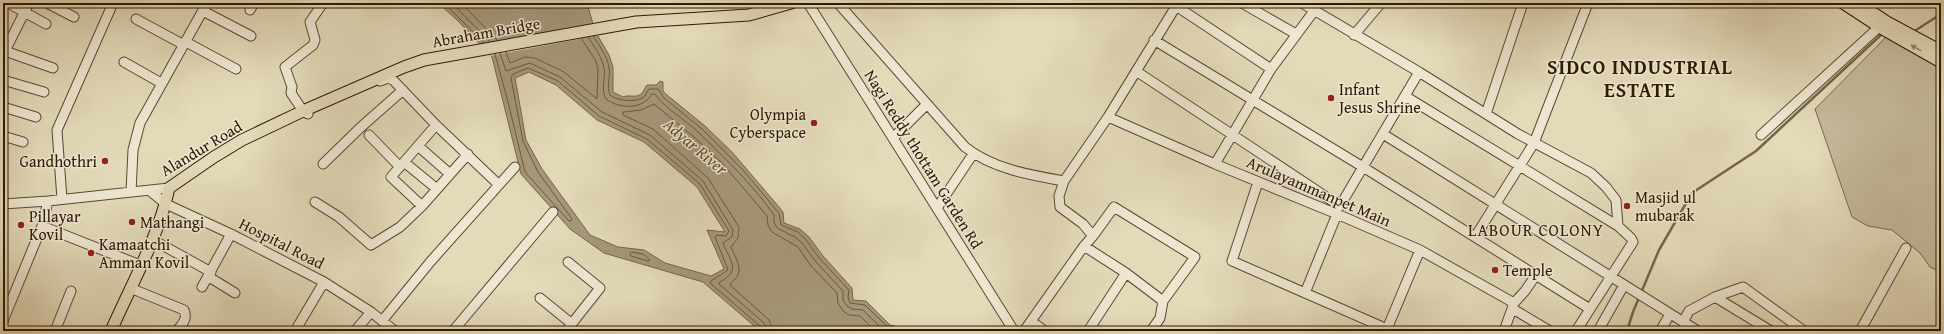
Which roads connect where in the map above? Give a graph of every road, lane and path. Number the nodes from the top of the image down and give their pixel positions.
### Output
1 (8, 3) edge
2 (46, 3) edge
3 (113, 3) edge
4 (323, 3) edge
5 (791, 3) edge
6 (808, 3) edge
7 (838, 3) edge
8 (1242, 3) edge
9 (1302, 3) edge
10 (1381, 3) edge
11 (1523, 3) edge
12 (1588, 3) edge
13 (1843, 3) edge
14 (1177, 5) edge
15 (1860, 6) edge
16 (27, 7) edge
17 (205, 7) edge
18 (1314, 11) junction
19 (74, 17) dead end
20 (136, 19) dead end
21 (46, 24) dead end
22 (1882, 25) junction
23 (1895, 31) junction
24 (1296, 34) junction
25 (1354, 35) junction
26 (251, 36) dead end
27 (1154, 40) junction
28 (185, 43) junction
29 (1941, 51) edge
30 (4, 53) edge
31 (124, 62) dead end
32 (1941, 62) edge
33 (53, 68) dead end
34 (236, 69) dead end
35 (1271, 69) junction
36 (1136, 71) junction
37 (1419, 72) junction
38 (3, 80) edge
39 (162, 83) junction
40 (403, 90) junction
41 (44, 92) dead end
42 (1405, 96) junction
43 (1252, 99) junction
44 (927, 104) junction
45 (313, 106) joint
46 (3, 107) edge
47 (303, 111) junction
48 (1486, 114) junction
49 (1108, 116) junction
50 (36, 117) dead end
51 (436, 125) junction
52 (1231, 134) junction
53 (1383, 134) junction
54 (369, 135) dead end
55 (1760, 135) dead end
56 (3, 136) edge
57 (893, 138) junction
58 (23, 142) dead end
59 (1534, 142) junction
60 (418, 146) junction
61 (468, 154) junction
62 (974, 154) junction
63 (323, 164) dead end
64 (402, 164) junction
65 (1215, 164) junction
66 (1520, 165) junction
67 (515, 167) dead end
68 (1363, 167) junction
69 (450, 174) junction
70 (1064, 181) junction
71 (1258, 182) junction
72 (498, 184) junction
73 (169, 188) junction
74 (437, 190) junction
75 (150, 191) junction
76 (131, 192) junction
77 (62, 199) junction
78 (48, 201) junction
79 (315, 202) dead end
80 (3, 204) edge
81 (166, 204) junction
82 (1495, 204) junction
83 (422, 206) junction
84 (937, 208) junction
85 (1339, 210) junction
86 (553, 212) dead end
87 (42, 226) junction
88 (1618, 226) junction
89 (231, 234) junction
90 (1093, 236) junction
91 (1474, 237) junction
92 (152, 240) junction
93 (1084, 246) junction
94 (1906, 248) dead end
95 (1420, 250) junction
96 (568, 262) dead end
97 (140, 265) junction
98 (211, 272) junction
99 (1126, 273) junction
100 (1536, 275) junction
101 (1610, 277) junction
102 (324, 282) junction
103 (1624, 285) junction
104 (202, 287) dead end
105 (130, 288) junction
106 (71, 291) dead end
107 (235, 293) dead end
108 (1305, 293) junction
109 (1715, 297) junction
110 (540, 298) dead end
111 (1162, 300) junction
112 (1513, 306) junction
113 (1590, 309) junction
114 (370, 312) junction
115 (1670, 314) junction
116 (3, 321) edge
117 (382, 321) junction
118 (1032, 322) junction
119 (1683, 322) junction
120 (569, 327) edge
121 (1390, 330) edge
122 (55, 331) edge
123 (111, 331) edge
124 (177, 331) edge
125 (295, 331) edge
126 (355, 331) edge
127 (394, 331) edge
128 (453, 331) edge
129 (1014, 331) edge
130 (1024, 331) edge
131 (1045, 331) edge
132 (1088, 331) edge
133 (1151, 331) edge
134 (1504, 331) edge
135 (1550, 331) edge
136 (1576, 331) edge
137 (1598, 331) edge
138 (1660, 331) edge
139 (1698, 331) edge
140 (1771, 331) edge
141 (1804, 331) edge
142 (1860, 331) edge

1 - 16 street
2 - 19 street
3 - 77 street
4 - 47 street
5 - 45 main road, Abraham Bridge
6 - 57 street, Nagi Reddy thottam Garden Rd
7 - 44 street
8 - 24 street
9 - 18 street
10 - 25 street
11 - 48 street
12 - 59 street
13 - 15 main road
14 - 27 street
14 - 35 street
15 - 22 main road
16 - 21 street
16 - 30 street
17 - 26 street
17 - 28 street
18 - 24 street
18 - 25 street
20 - 28 street
22 - 23 main road
22 - 55 street
23 - 29 main road
32 -> 23 main road
24 - 35 street
25 - 37 street
27 - 36 street
27 - 43 street
28 - 34 street
28 - 39 street
30 - 33 street
31 - 39 street
35 - 43 street
36 - 49 street
36 - 52 street
37 - 42 street
37 - 48 street
38 - 41 street
39 - 76 street
40 - 47 street
40 - 51 street
40 - 63 street
42 - 53 street
42 - 66 street
43 - 52 street
43 - 68 street
44 - 57 street
44 - 62 street
45 - 47 main road, Alandur Road
46 - 50 street
47 - 73 main road, Alandur Road
48 - 59 street
49 - 65 street, Arulayammanpet Main
49 - 70 street
51 - 60 street
51 - 61 street
52 - 65 street
52 - 85 street
53 - 68 street
53 - 82 street
54 - 64 street
56 - 58 street
57 - 84 street, Nagi Reddy thottam Garden Rd
59 - 66 street
59 - 88 street
60 - 64 street
60 - 69 street
61 - 69 street
61 - 72 street
62 - 70 street
62 - 84 street
64 - 74 street
64 - 83 street
65 - 71 street, Arulayammanpet Main
66 - 82 street
66 - 88 street
67 - 72 street
68 - 85 street
68 - 91 street
69 - 74 street
70 - 90 street
71 - 85 street, Arulayammanpet Main
71 - 108 street
72 - 117 street
73 - 75 street, Alandur Road
73 - 81 main road
74 - 83 street
75 - 76 street, Alandur Road
75 - 81 street, Hospital Road
76 - 77 street, Alandur Road
77 - 78 street, Alandur Road
78 - 80 street, Alandur Road
78 - 87 street
79 - 83 street
81 - 89 street, Hospital Road
81 - 92 main road
82 - 91 street
82 - 101 street
84 - 129 street, Nagi Reddy thottam Garden Rd
85 - 95 street, Arulayammanpet Main
85 - 108 street
86 - 128 street
87 - 97 street
87 - 116 street
88 - 101 street
89 - 98 street
89 - 102 street, Hospital Road
90 - 93 street
90 - 111 street
91 - 100 street
92 - 97 main road
92 - 98 street
93 - 99 street
93 - 118 street
94 - 142 street
95 - 112 street, Arulayammanpet Main
95 - 121 street
96 - 120 street
97 - 105 main road
98 - 104 street
98 - 107 street
99 - 111 street
99 - 132 street
100 - 112 street
100 - 113 street
101 - 103 street
101 - 113 street
102 - 114 street, Hospital Road
102 - 125 street
103 - 115 street
103 - 137 street
105 - 123 main road
105 - 124 street
106 - 122 street
108 - 121 street
109 - 119 street
109 - 140 street
109 - 141 street
110 - 120 street
111 - 133 street
112 - 134 street
112 - 135 street, Arulayammanpet Main
113 - 136 street
114 - 117 street, Hospital Road
114 - 126 street
115 - 119 street
115 - 138 street
117 - 127 street, Hospital Road
118 - 130 street
118 - 131 street
119 - 139 street

